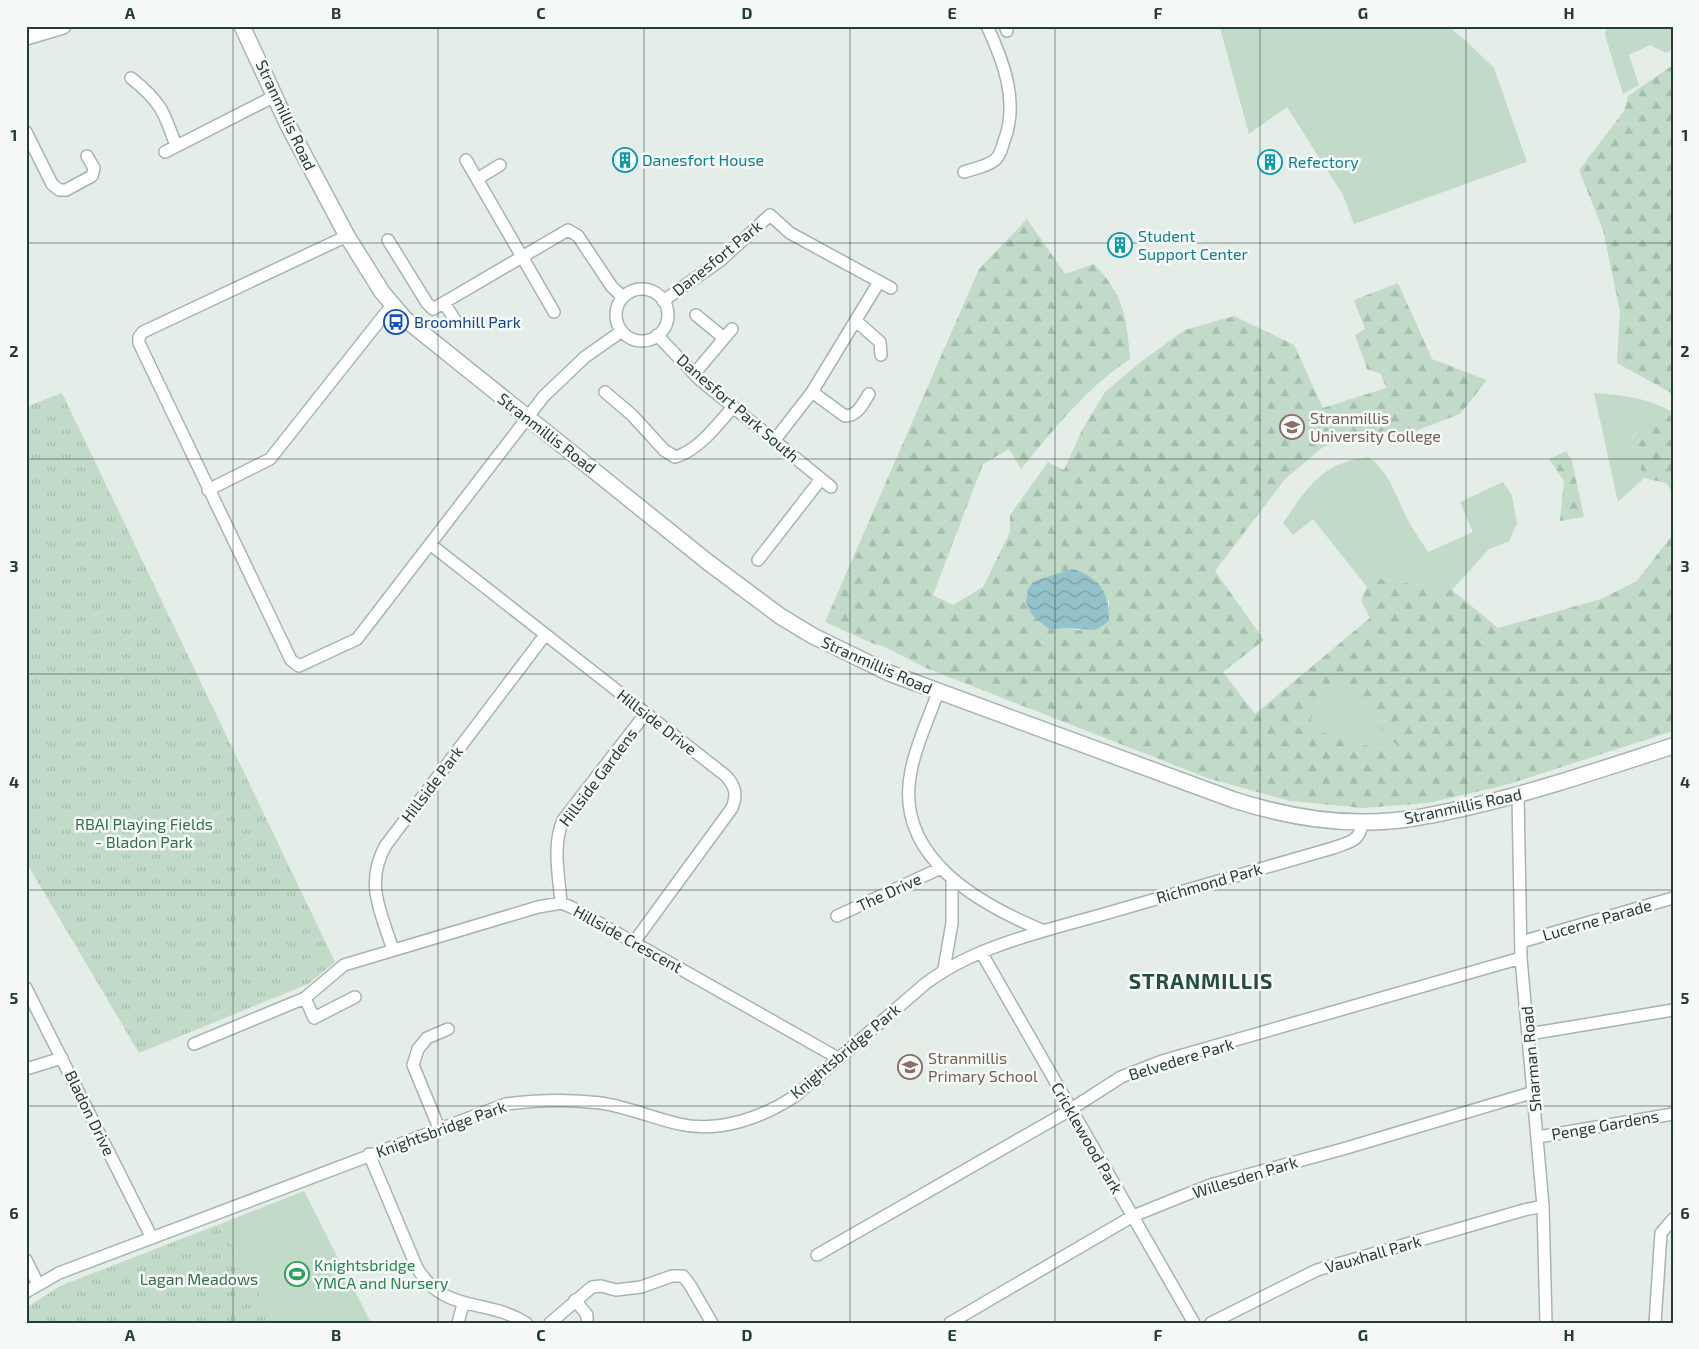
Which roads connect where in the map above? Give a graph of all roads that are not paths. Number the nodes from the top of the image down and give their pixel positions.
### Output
1 (63, 26) edge
2 (242, 26) edge
3 (986, 26) edge
4 (26, 37) edge
5 (146, 74) dead end
6 (275, 96) junction
7 (26, 132) edge
8 (176, 146) junction
9 (165, 152) dead end
10 (87, 156) dead end
11 (466, 160) dead end
12 (500, 165) dead end
13 (964, 172) dead end
14 (478, 179) junction
15 (347, 236) junction
16 (388, 240) dead end
17 (521, 256) junction
18 (880, 282) junction
19 (891, 288) dead end
20 (623, 297) junction
21 (663, 301) junction
22 (444, 303) junction
23 (392, 306) junction
24 (554, 312) dead end
25 (696, 315) dead end
26 (856, 322) junction
27 (457, 323) dead end
28 (732, 328) dead end
29 (622, 331) junction
30 (657, 335) junction
31 (724, 338) junction
32 (881, 355) dead end
33 (694, 374) junction
34 (605, 392) dead end
35 (812, 392) junction
36 (869, 394) dead end
37 (733, 407) junction
38 (527, 416) junction
39 (774, 441) junction
40 (821, 479) junction
41 (831, 487) dead end
42 (208, 490) junction
43 (430, 544) junction
44 (758, 560) dead end
45 (544, 635) junction
46 (938, 692) junction
47 (646, 713) junction
48 (1673, 746) edge
49 (1518, 796) junction
50 (1362, 822) junction
51 (941, 868) junction
52 (952, 879) junction
53 (1673, 898) edge
54 (561, 904) junction
55 (837, 916) dead end
56 (1044, 931) junction
57 (634, 942) junction
58 (1521, 942) junction
59 (393, 950) junction
60 (981, 952) junction
61 (1521, 958) junction
62 (944, 969) junction
63 (26, 988) edge
64 (355, 997) dead end
65 (305, 998) junction
66 (1673, 1010) edge
67 (448, 1029) dead end
68 (1529, 1034) junction
69 (194, 1044) dead end
70 (62, 1058) junction
71 (838, 1058) junction
72 (26, 1069) edge
73 (1534, 1092) junction
74 (1071, 1109) junction
75 (1673, 1114) edge
76 (439, 1128) junction
77 (1538, 1137) junction
78 (369, 1154) junction
79 (1544, 1206) junction
80 (1133, 1216) junction
81 (1673, 1219) edge
82 (152, 1238) junction
83 (817, 1255) dead end
84 (26, 1260) edge
85 (38, 1284) junction
86 (26, 1292) edge
87 (575, 1300) junction
88 (463, 1304) junction
89 (458, 1323) edge
90 (526, 1323) edge
91 (550, 1323) edge
92 (587, 1323) edge
93 (712, 1323) edge
94 (950, 1323) edge
95 (1194, 1323) edge
96 (1211, 1323) edge
97 (1546, 1323) edge
98 (1656, 1323) edge

1 - 4 street
2 - 6 street, Stranmillis Road
3 - 13 street
5 - 8 street
6 - 8 street
6 - 15 street, Stranmillis Road
7 - 10 street
8 - 9 street
11 - 14 street
12 - 14 street
14 - 17 street
15 - 23 street, Stranmillis Road
15 - 42 street
16 - 22 street
17 - 20 street
17 - 22 street
17 - 24 street
18 - 19 street
18 - 21 street, Danesfort Park
18 - 26 street
20 - 21 street
20 - 29 street
21 - 30 street
22 - 27 street
23 - 38 street, Stranmillis Road
23 - 42 street
25 - 31 street
26 - 32 street
26 - 35 street
28 - 31 street
29 - 30 street
29 - 38 street
30 - 33 street, Danesfort Park South
31 - 33 street
33 - 37 street, Danesfort Park South
34 - 37 street
35 - 36 street
35 - 39 street
37 - 39 street, Danesfort Park South
38 - 43 street
38 - 46 street, Stranmillis Road
39 - 40 street, Danesfort Park South
40 - 41 street, Danesfort Park South
40 - 44 street
42 - 43 street
43 - 45 street, Hillside Drive
45 - 47 street, Hillside Drive
45 - 59 street, Hillside Park
46 - 50 street, Stranmillis Road
46 - 51 street
47 - 54 street, Hillside Gardens
47 - 57 street, Hillside Drive
48 - 49 street, Stranmillis Road
49 - 50 street, Stranmillis Road
49 - 58 street, Sharman Road
50 - 56 street, Richmond Park
51 - 52 street
51 - 55 street, The Drive
52 - 56 street
52 - 62 street
53 - 58 street, Lucerne Parade
54 - 57 street, Hillside Crescent
54 - 59 street, Hillside Crescent
56 - 60 street, Richmond Park
57 - 71 street, Hillside Crescent
58 - 61 street, Sharman Road
59 - 65 street, Hillside Crescent
60 - 62 street, Richmond Park
60 - 74 street, Cricklewood Park
61 - 68 street, Sharman Road
61 - 74 street, Belvedere Park
62 - 71 street, Knightsbridge Park
63 - 70 street, Bladon Drive
64 - 65 street
65 - 69 street
66 - 68 street
67 - 76 street
68 - 73 street, Sharman Road
70 - 72 street
70 - 82 street, Bladon Drive
71 - 76 street, Knightsbridge Park
73 - 77 street, Sharman Road
73 - 80 street, Willesden Park
74 - 80 street, Cricklewood Park
74 - 83 street, Belvedere Park
75 - 77 street, Penge Gardens
76 - 78 street, Knightsbridge Park
77 - 79 street, Sharman Road
78 - 82 street, Knightsbridge Park
78 - 88 street
79 - 96 street, Vauxhall Park
79 - 97 street, Sharman Road
80 - 94 street, Willesden Park
80 - 95 street, Cricklewood Park
81 - 98 street
82 - 85 street, Knightsbridge Park
84 - 85 street
85 - 86 street, Knightsbridge Park
87 - 91 street
87 - 92 street
87 - 93 street
88 - 89 street
88 - 90 street

